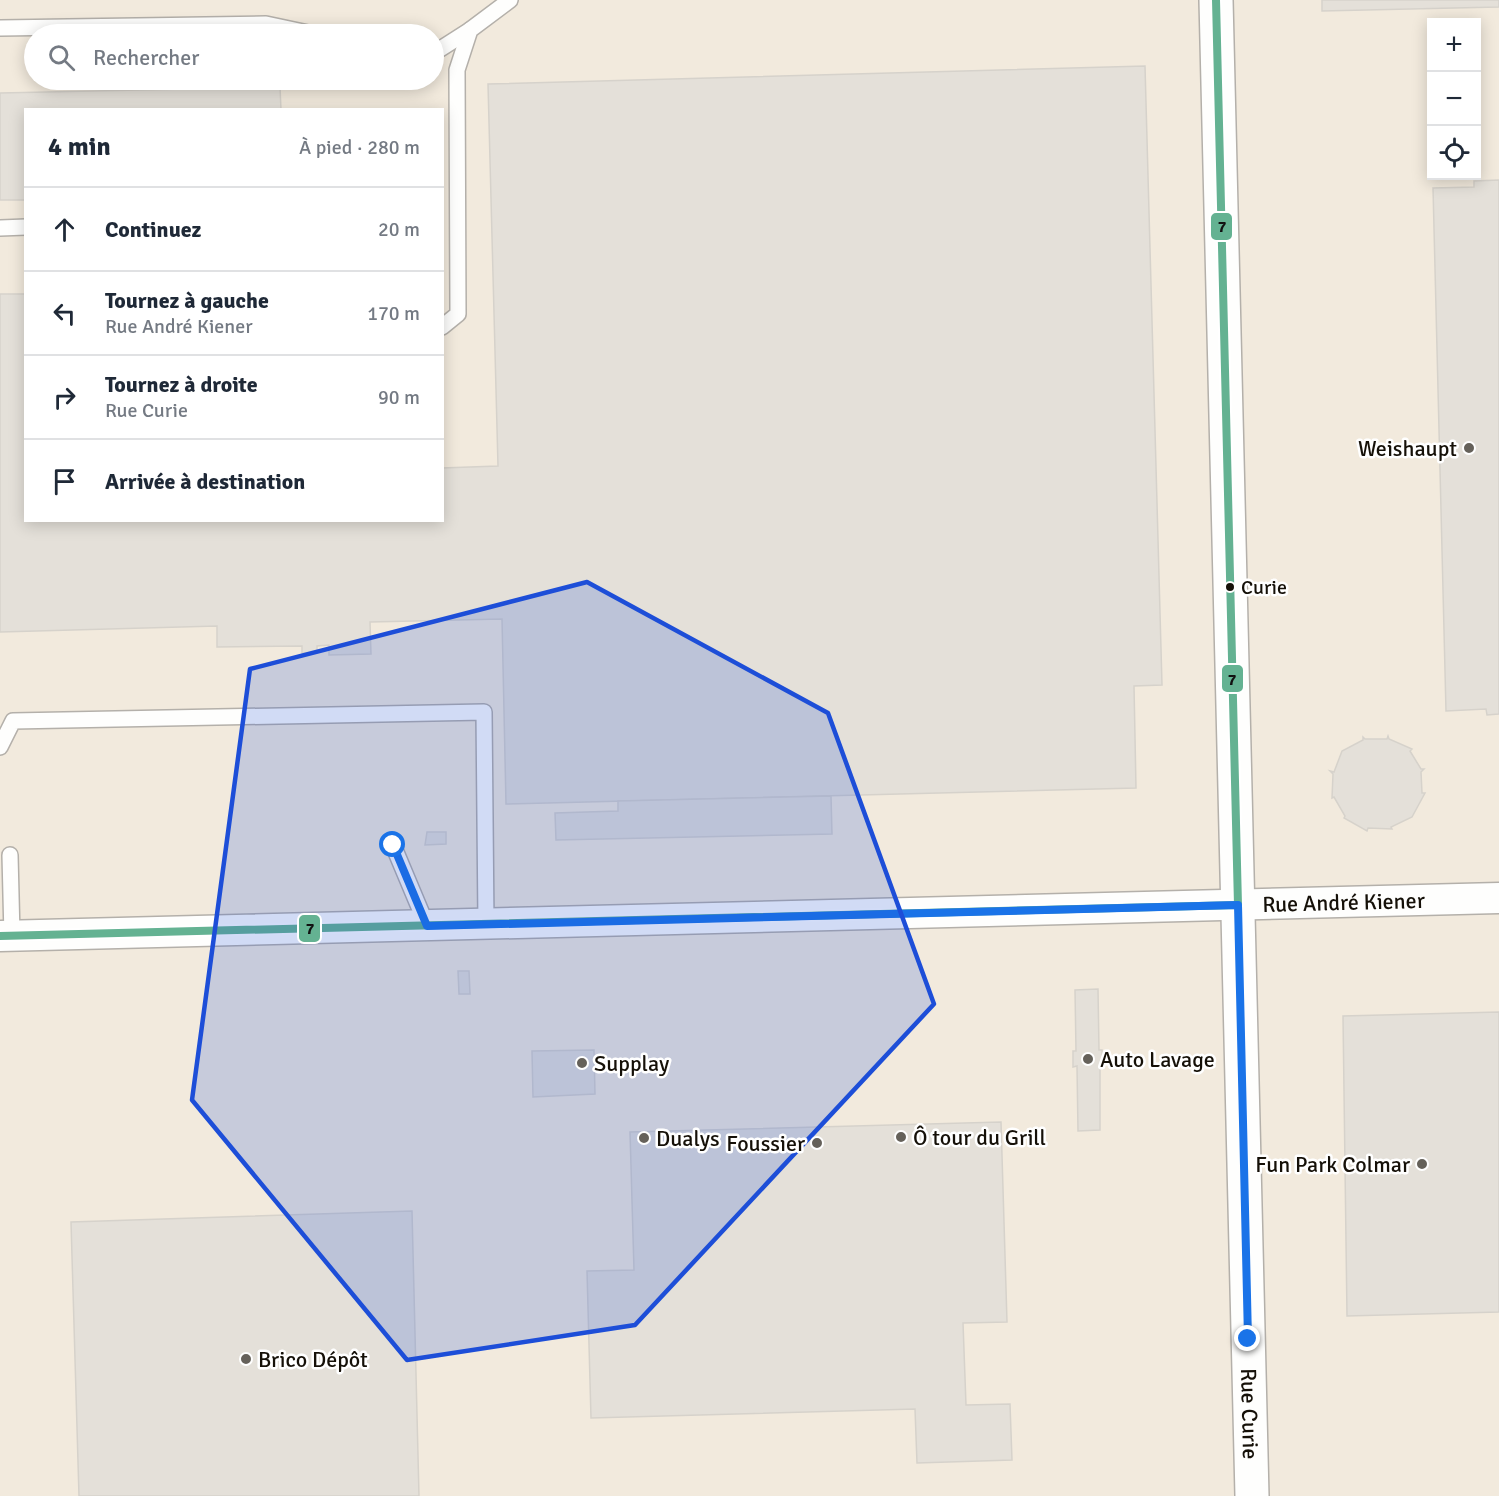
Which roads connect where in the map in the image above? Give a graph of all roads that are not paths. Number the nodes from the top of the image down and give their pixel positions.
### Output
1 (510, 0) edge
2 (1216, 0) edge
3 (0, 28) edge
4 (24, 28) edge
5 (470, 30) junction
6 (444, 47) edge
7 (450, 210) edge
8 (24, 227) edge
9 (0, 228) edge
10 (444, 325) edge
11 (0, 747) edge
12 (393, 845) dead end
13 (10, 855) dead end
14 (1499, 898) edge
15 (1238, 905) junction
16 (486, 924) junction
17 (427, 926) junction
18 (6, 936) edge
19 (1252, 1496) edge

1 - 5 lane
2 - 15 main road, Rue Curie
3 - 4 lane
5 - 6 lane
5 - 7 lane
7 - 10 lane
8 - 9 lane
11 - 16 lane
12 - 17 lane
13 - 18 lane
14 - 15 street, Rue André Kiener
15 - 16 street, Rue André Kiener
15 - 19 main road, Rue Curie
16 - 17 street, Rue André Kiener
17 - 18 street, Rue André Kiener

